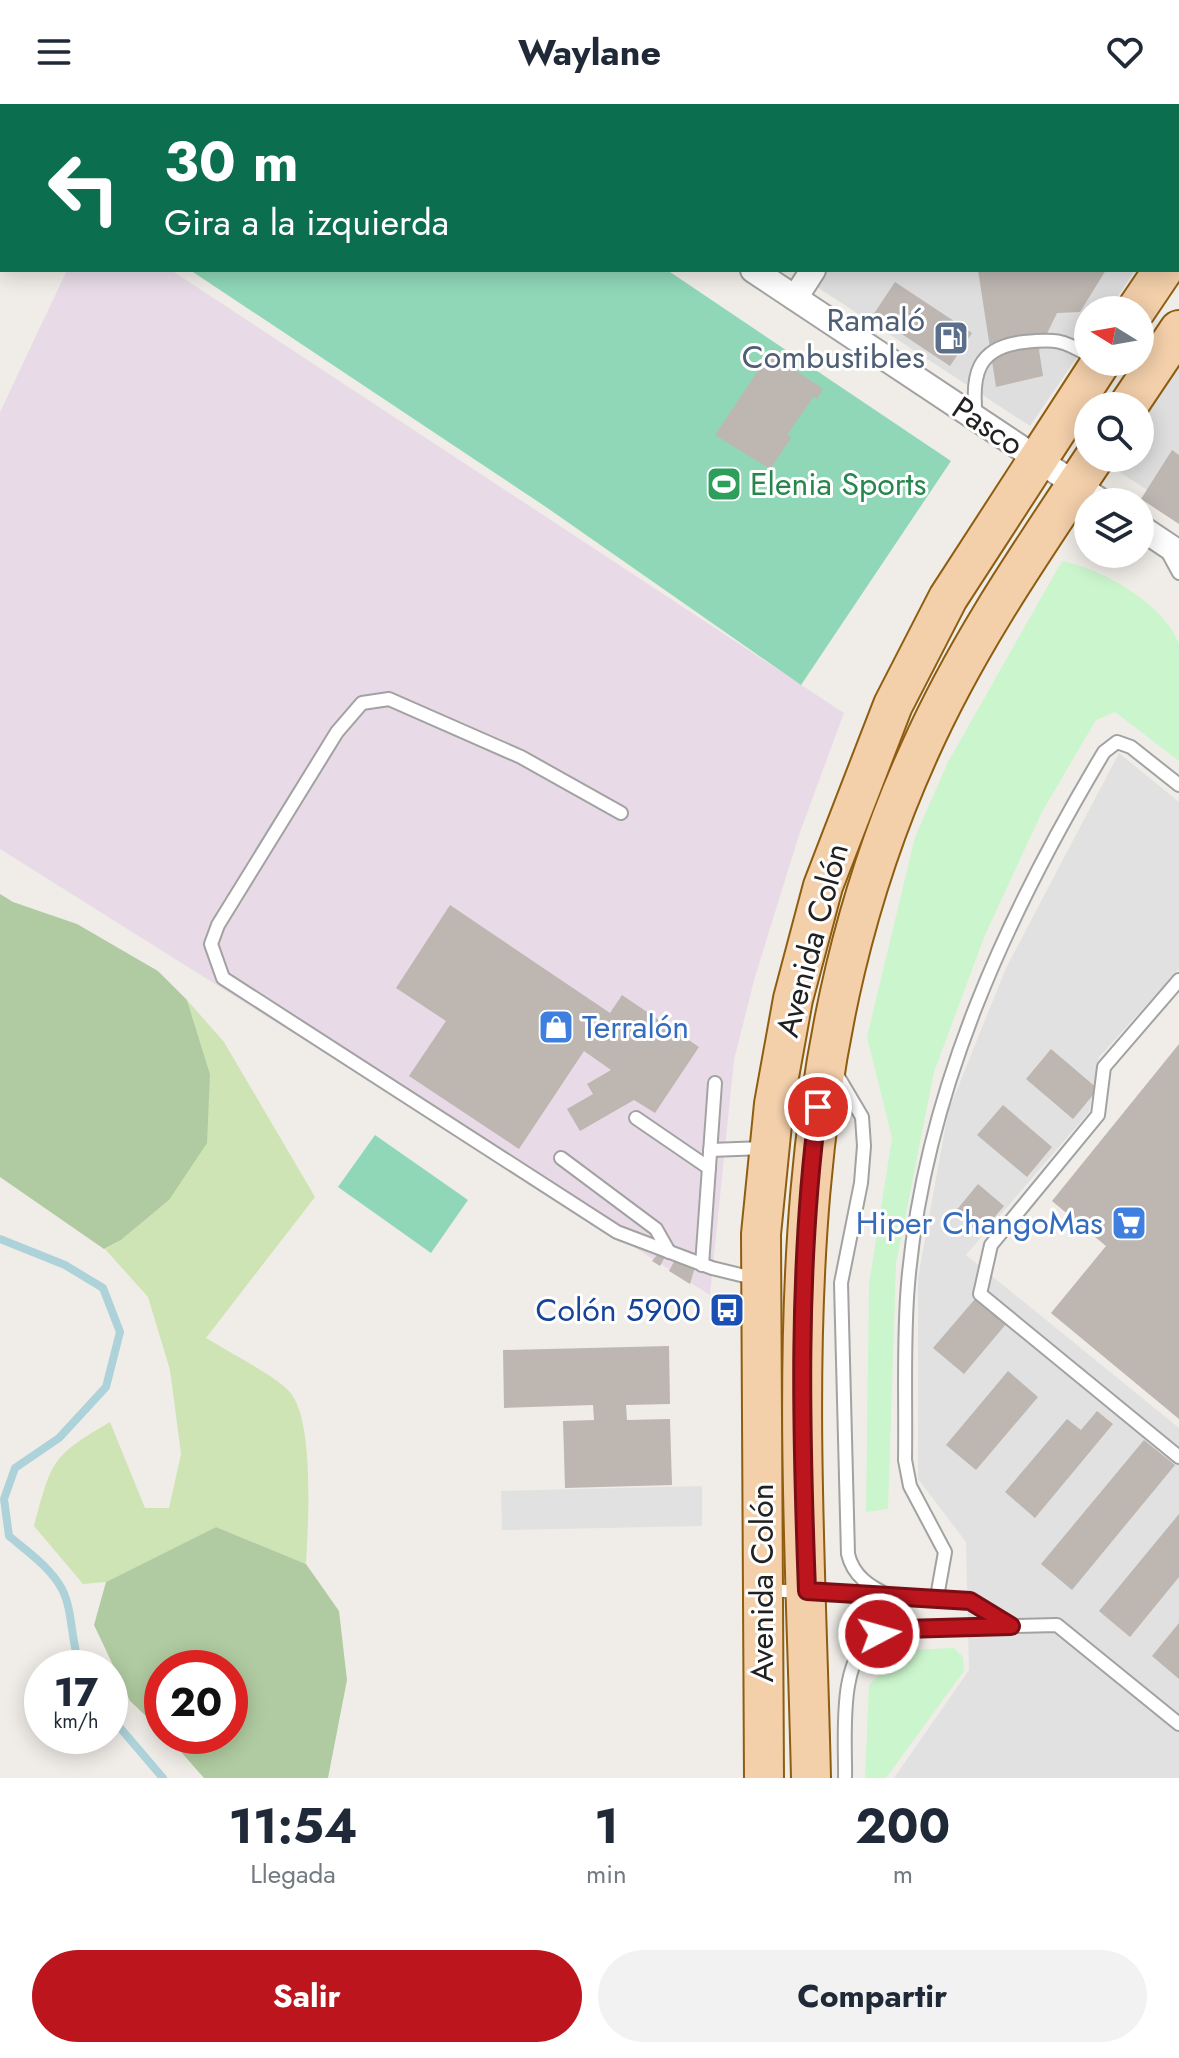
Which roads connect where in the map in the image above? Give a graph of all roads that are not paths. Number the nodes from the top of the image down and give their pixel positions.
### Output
1 (756, 272) edge
2 (812, 272) edge
3 (1162, 272) edge
4 (1145, 296) edge
5 (795, 298) junction
6 (1179, 330) edge
7 (1074, 348) edge
8 (1091, 376) edge
9 (1137, 392) edge
10 (976, 417) junction
11 (1038, 459) junction
12 (1090, 482) edge
13 (1170, 547) edge
14 (1179, 573) edge
15 (1179, 785) edge
16 (621, 813) dead end
17 (1179, 980) edge
18 (826, 1056) junction
19 (715, 1083) dead end
20 (636, 1118) dead end
21 (768, 1148) junction
22 (710, 1150) junction
23 (561, 1158) dead end
24 (709, 1168) junction
25 (669, 1252) junction
26 (702, 1265) junction
27 (760, 1280) junction
28 (1179, 1457) edge
29 (762, 1590) junction
30 (807, 1591) junction
31 (890, 1596) junction
32 (937, 1597) junction
33 (1011, 1626) junction
34 (1179, 1724) edge
35 (764, 1778) edge
36 (811, 1778) edge
37 (845, 1778) edge

1 - 5 street, Pasco
2 - 5 street
3 - 4 main road
5 - 10 street, Pasco
6 - 9 main road
7 - 10 lane
8 - 11 main road, Avenida Colón
10 - 11 street, Pasco
11 - 12 street, Pasco
11 - 21 main road, Avenida Colón
12 - 18 main road, Avenida Colón
13 - 14 lane
15 - 32 lane
16 - 25 lane
17 - 28 lane
18 - 30 main road, Avenida Colón
18 - 31 lane
19 - 22 lane
20 - 24 lane
21 - 22 lane
21 - 27 main road, Avenida Colón
22 - 24 lane
23 - 25 lane
24 - 26 lane
25 - 26 lane
26 - 27 lane
27 - 29 main road, Avenida Colón
29 - 30 lane
29 - 35 main road, Avenida Colón
30 - 31 lane
30 - 36 main road, Avenida Colón
31 - 32 lane
32 - 33 lane
33 - 34 lane
33 - 37 lane

